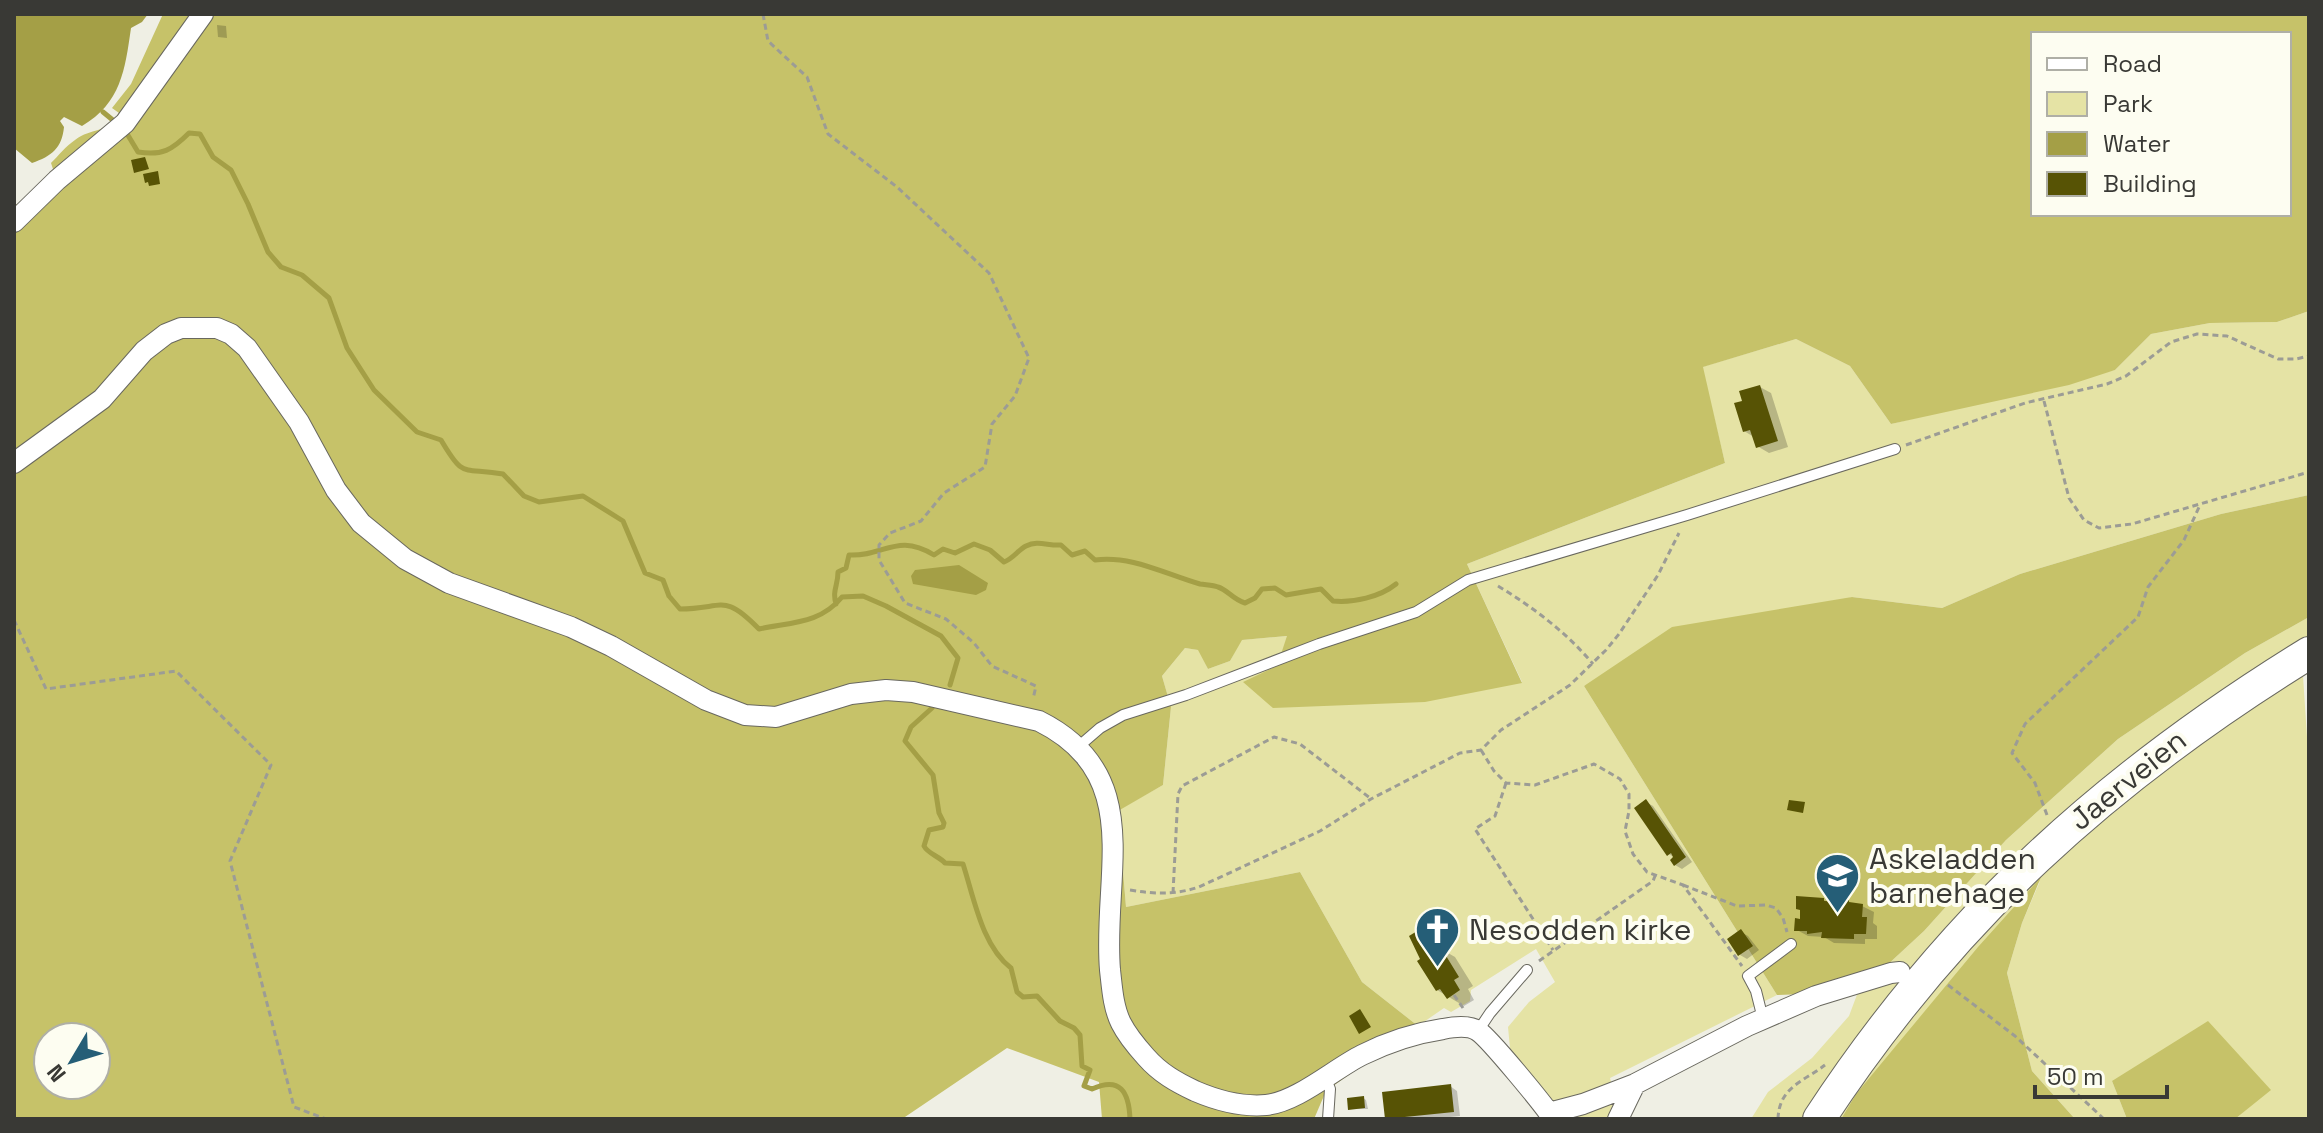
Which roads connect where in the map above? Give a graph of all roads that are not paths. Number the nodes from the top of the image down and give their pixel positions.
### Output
1 (203, 14) edge
2 (14, 222) edge
3 (1895, 449) road end
4 (14, 463) edge
5 (2309, 653) edge
6 (1078, 747) junction
7 (1791, 944) road end
8 (1527, 970) road end
9 (1915, 972) junction
10 (1763, 1019) junction
11 (1478, 1031) junction
12 (1325, 1077) junction
13 (1635, 1084) junction
14 (1551, 1116) edge
15 (1328, 1119) edge
16 (1618, 1119) edge
17 (1819, 1119) edge

1 - 2 street
3 - 6 lane
4 - 6 street
5 - 9 main road, Jaerveien
6 - 12 street
7 - 10 lane
8 - 11 lane
9 - 10 street
9 - 17 main road, Jaerveien
10 - 13 street
11 - 12 street
11 - 14 street
12 - 15 lane
13 - 14 street
13 - 16 street

